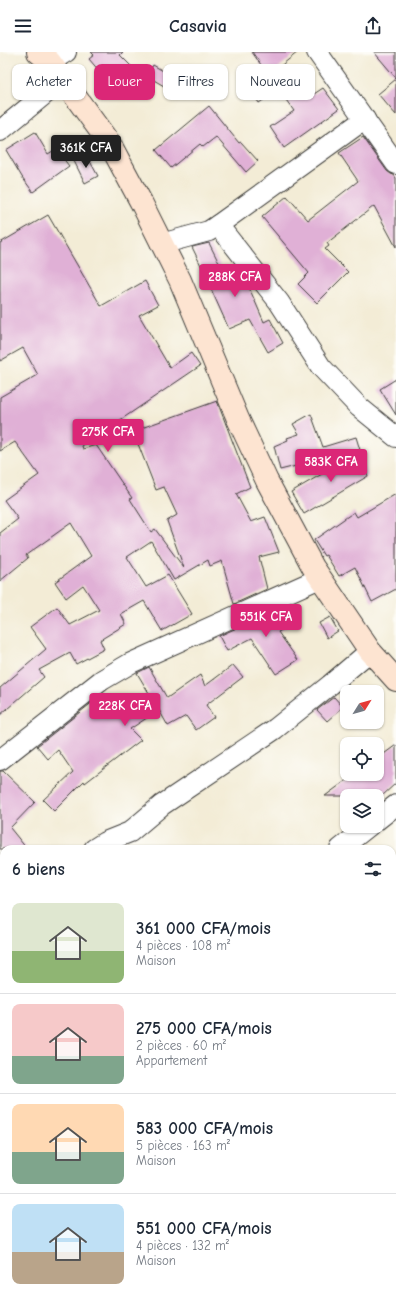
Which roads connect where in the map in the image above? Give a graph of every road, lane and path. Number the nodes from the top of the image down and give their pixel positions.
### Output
1 (317, 52) edge
2 (54, 61) edge
3 (365, 119) junction
4 (0, 131) edge
5 (396, 164) edge
6 (218, 225) junction
7 (161, 244) junction
8 (396, 437) edge
9 (320, 578) junction
10 (370, 651) junction
11 (396, 680) edge
12 (0, 760) edge
13 (396, 805) edge
14 (384, 814) edge
15 (360, 833) edge
16 (100, 845) edge
17 (345, 845) edge

1 - 3 street
2 - 4 street
2 - 7 main road
3 - 5 street
3 - 6 street
6 - 7 street
6 - 8 street
7 - 9 main road
9 - 10 main road
9 - 12 street
10 - 11 main road
10 - 16 street
13 - 14 street
15 - 17 street

